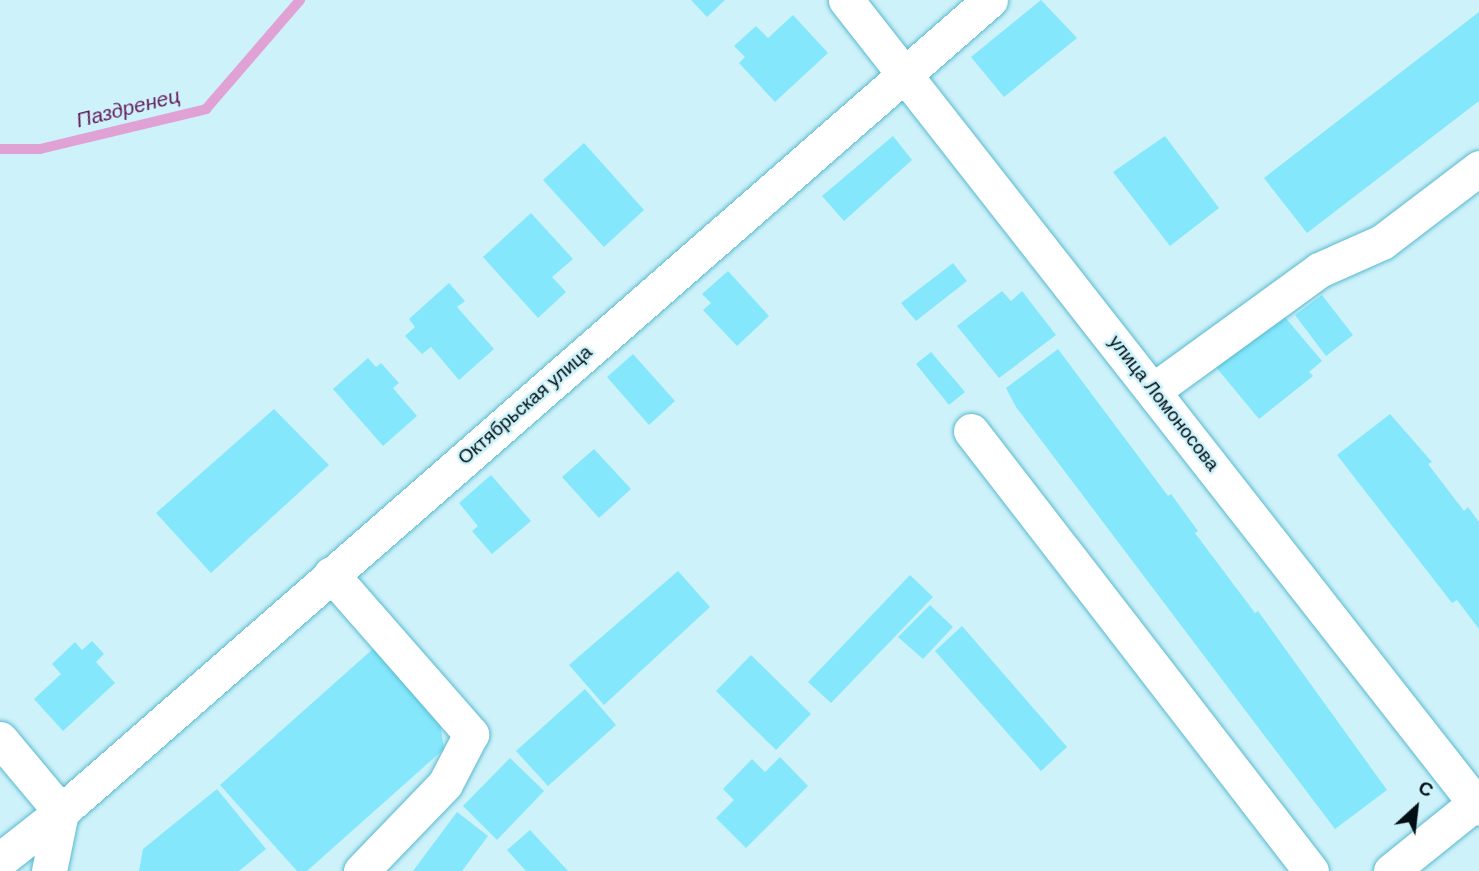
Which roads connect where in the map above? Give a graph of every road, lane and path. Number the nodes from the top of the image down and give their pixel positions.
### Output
1 (846, 0) edge
2 (990, 0) edge
3 (907, 72) junction
4 (1479, 168) edge
5 (1154, 390) junction
6 (971, 431) dead end
7 (331, 573) junction
8 (0, 739) edge
9 (1478, 804) edge
10 (61, 812) junction
11 (0, 860) edge
12 (49, 871) edge
13 (360, 871) edge
14 (1311, 871) edge
15 (1391, 871) edge

1 - 3 street, улица Ломоносова
2 - 3 street, Октябрьская улица
3 - 5 street, улица Ломоносова
3 - 7 street, Октябрьская улица
4 - 5 street
5 - 9 street, улица Ломоносова
6 - 14 street
7 - 10 street, Октябрьская улица
7 - 13 street
8 - 10 street
9 - 15 street
10 - 11 street, Октябрьская улица
10 - 12 street

